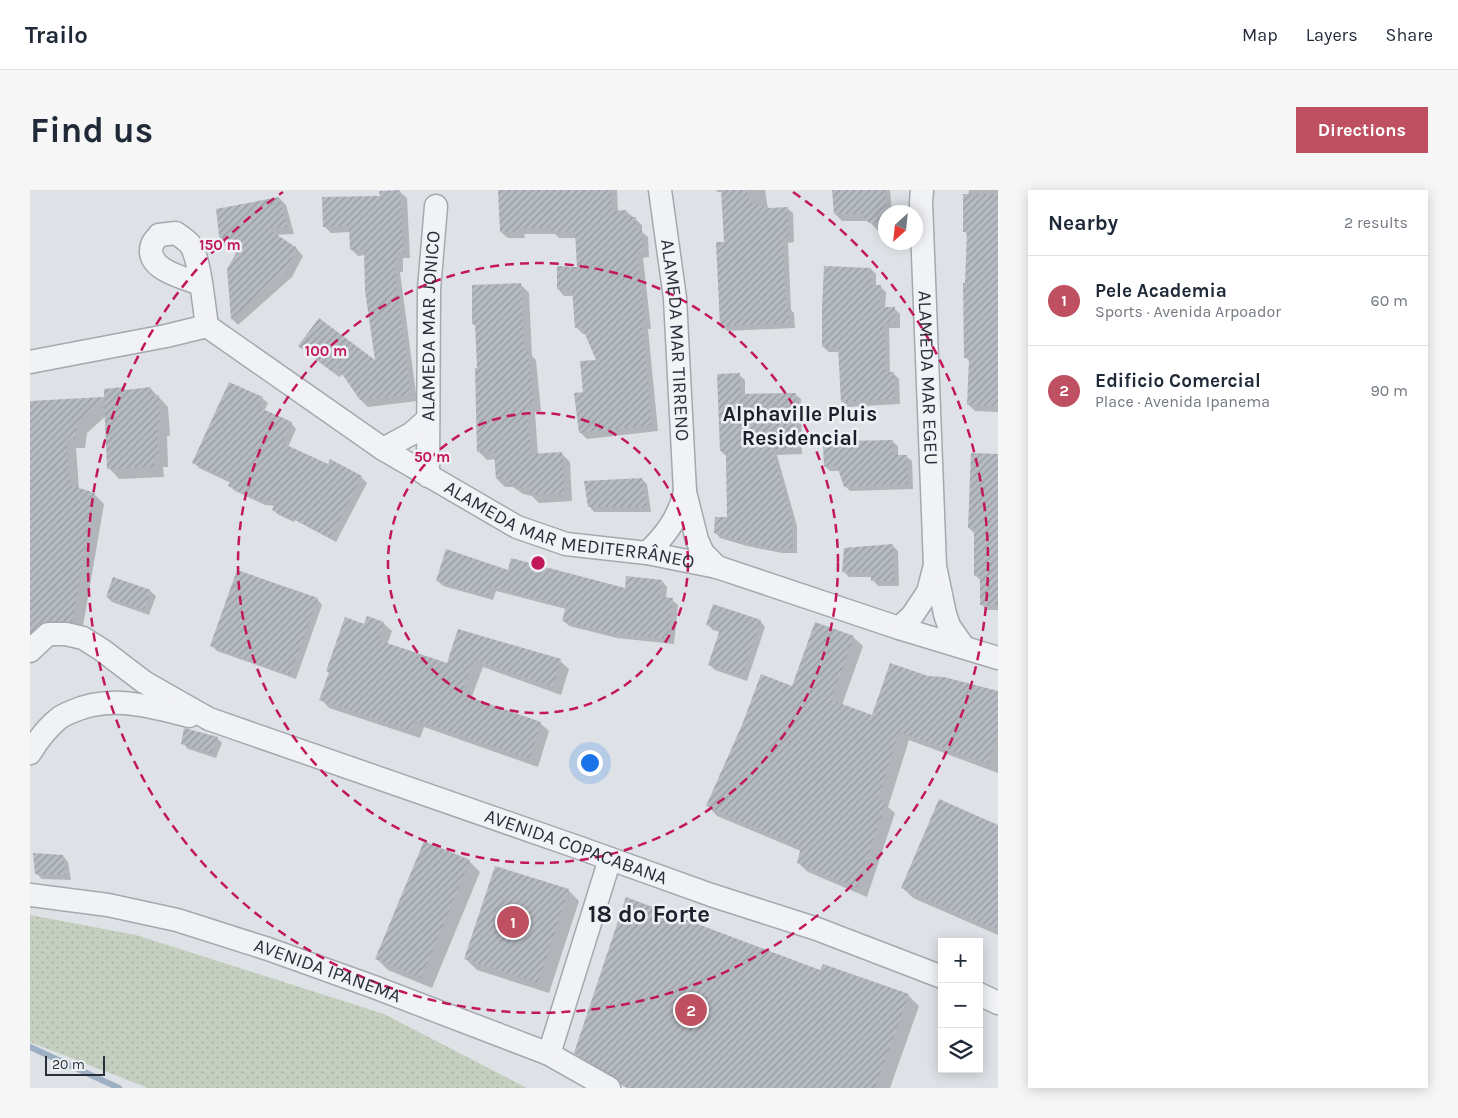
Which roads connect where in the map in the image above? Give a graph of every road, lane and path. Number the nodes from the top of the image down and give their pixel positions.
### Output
1 (660, 190) edge
2 (922, 190) edge
3 (436, 206) dead end
4 (200, 284) dead end
5 (207, 326) junction
6 (30, 362) edge
7 (428, 419) junction
8 (383, 449) junction
9 (428, 476) junction
10 (685, 492) junction
11 (647, 553) junction
12 (935, 566) junction
13 (717, 567) junction
14 (899, 628) junction
15 (963, 646) junction
16 (30, 651) edge
17 (998, 658) edge
18 (209, 719) junction
19 (30, 753) edge
20 (610, 859) junction
21 (30, 895) edge
22 (938, 975) edge
23 (983, 996) edge
24 (998, 1004) edge
25 (549, 1054) junction
26 (610, 1088) edge

1 - 10 street, ALAMEDA MAR TIRRENO
2 - 12 street, ALAMEDA MAR EGEU
3 - 7 street, ALAMEDA MAR JONICO
4 - 5 street
5 - 6 street
5 - 8 street, ALAMEDA MAR MEDITERRÂNEO
7 - 8 street
7 - 9 street, ALAMEDA MAR JONICO
8 - 9 street, ALAMEDA MAR MEDITERRÂNEO
9 - 11 street, ALAMEDA MAR MEDITERRÂNEO
10 - 11 street, ALAMEDA MAR TIRRENO
10 - 13 street, ALAMEDA MAR TIRRENO
11 - 13 street, ALAMEDA MAR MEDITERRÂNEO
12 - 14 street, ALAMEDA MAR EGEU
12 - 15 street, ALAMEDA MAR EGEU
13 - 14 street, ALAMEDA MAR MEDITERRÂNEO
14 - 15 street, ALAMEDA MAR MEDITERRÂNEO
15 - 17 street, ALAMEDA MAR MEDITERRÂNEO
16 - 18 street, AVENIDA COPACABANA
18 - 19 street, AVENIDA COPACABANA
18 - 20 street, AVENIDA COPACABANA
20 - 22 street, AVENIDA COPACABANA
20 - 25 street
21 - 25 street, AVENIDA IPANEMA
23 - 24 street
25 - 26 street, AVENIDA IPANEMA

